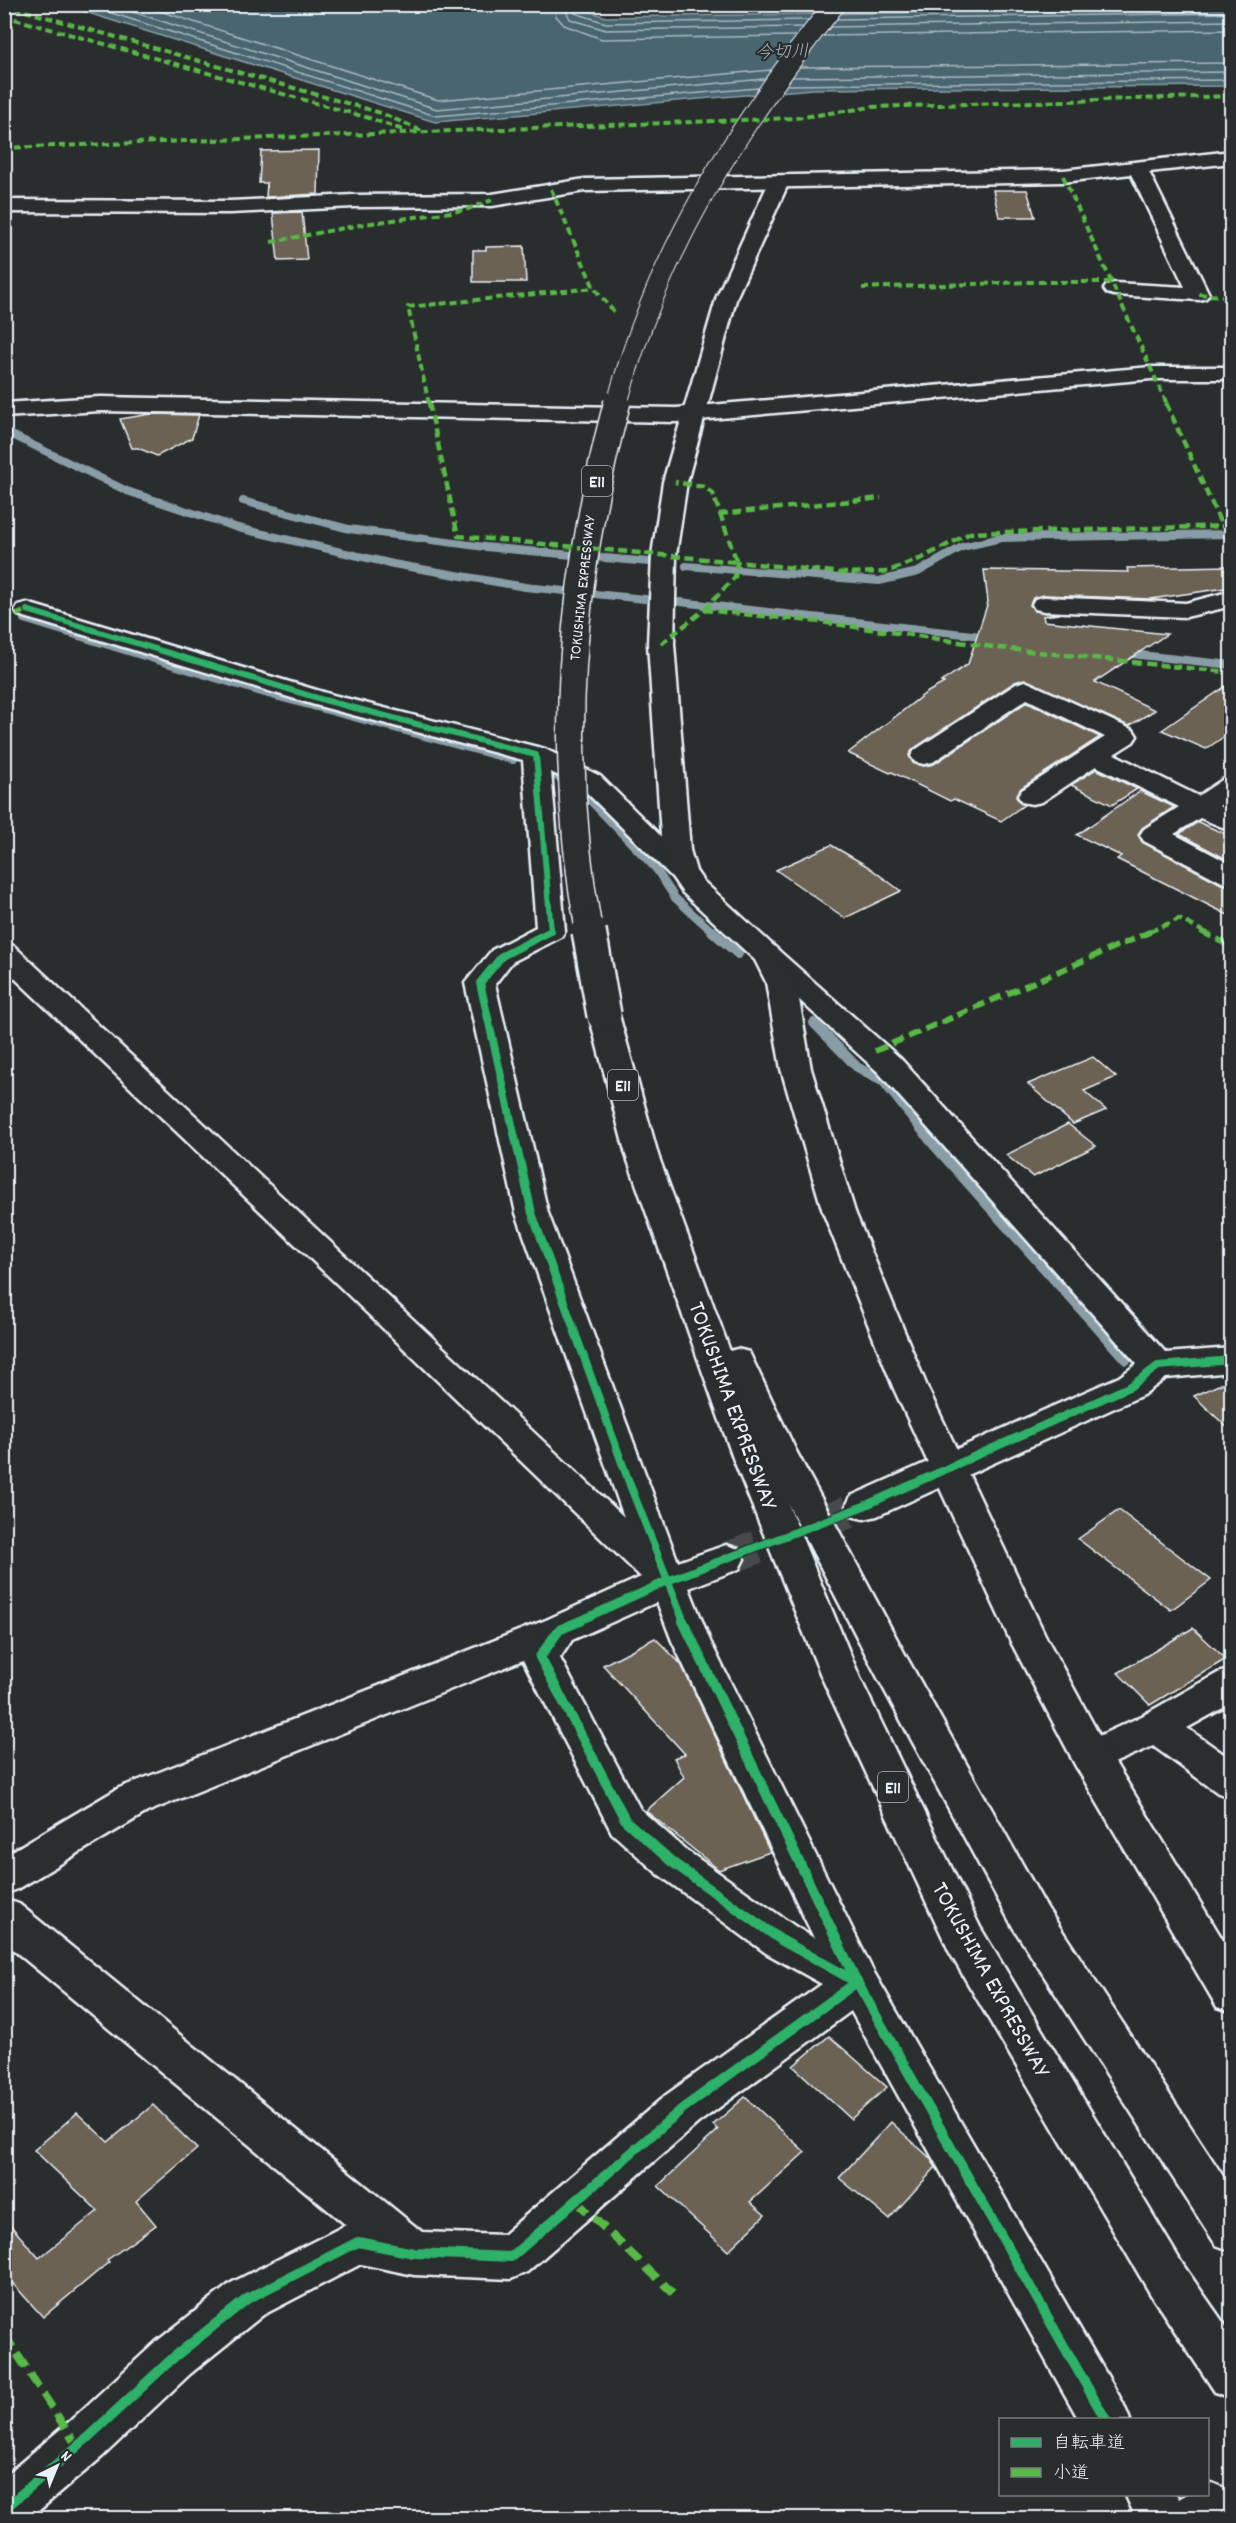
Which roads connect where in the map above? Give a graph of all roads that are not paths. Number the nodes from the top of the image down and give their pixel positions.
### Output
1 (836, 4) edge
2 (1232, 157) edge
3 (1137, 167) junction
4 (779, 182) junction
5 (4, 206) edge
6 (1114, 289) dead end
7 (1232, 373) edge
8 (5, 410) edge
9 (693, 414) junction
10 (1232, 598) edge
11 (1044, 604) dead end
12 (27, 610) dead end
13 (536, 755) junction
14 (1095, 755) junction
15 (924, 756) dead end
16 (1232, 786) edge
17 (1032, 796) dead end
18 (1199, 807) junction
19 (1232, 823) edge
20 (682, 870) junction
21 (1232, 876) edge
22 (4, 952) edge
23 (768, 956) junction
24 (642, 1155) junction
25 (1232, 1360) edge
26 (1158, 1365) junction
27 (949, 1467) junction
28 (864, 1506) tunnel mouth
29 (726, 1558) tunnel mouth
30 (667, 1581) junction
31 (559, 1630) junction
32 (1232, 1684) edge
33 (1156, 1727) junction
34 (1091, 1757) junction
35 (1232, 1782) edge
36 (4, 1877) edge
37 (4, 1917) edge
38 (857, 1982) junction
39 (1232, 1994) edge
40 (1232, 2230) edge
41 (414, 2253) junction
42 (1232, 2376) edge
43 (1105, 2418) edge
44 (1150, 2496) edge
45 (4, 2510) edge
46 (1162, 2518) edge

1 - 24 main road, TOKUSHIMA EXPRESSWAY / E11, bridge
2 - 3 main road
3 - 4 main road
3 - 6 main road
4 - 5 main road
4 - 9 main road
7 - 9 main road
8 - 9 main road
9 - 20 main road
10 - 11 main road
12 - 13 main road
13 - 20 main road
13 - 30 main road
14 - 15 main road
14 - 17 main road
14 - 18 main road
16 - 18 main road
18 - 19 main road
18 - 21 main road
20 - 23 main road
22 - 30 main road
23 - 26 main road
23 - 27 main road
24 - 40 main road, TOKUSHIMA EXPRESSWAY / E11
24 - 42 main road, TOKUSHIMA EXPRESSWAY / E11
25 - 26 main road
26 - 27 main road
27 - 28 main road
27 - 34 main road
29 - 30 main road
30 - 31 main road
30 - 38 main road
31 - 36 main road
31 - 38 main road
32 - 33 main road
33 - 34 main road
33 - 35 main road
34 - 39 main road
37 - 41 main road
38 - 41 main road
38 - 43 main road
41 - 45 main road
44 - 46 main road

